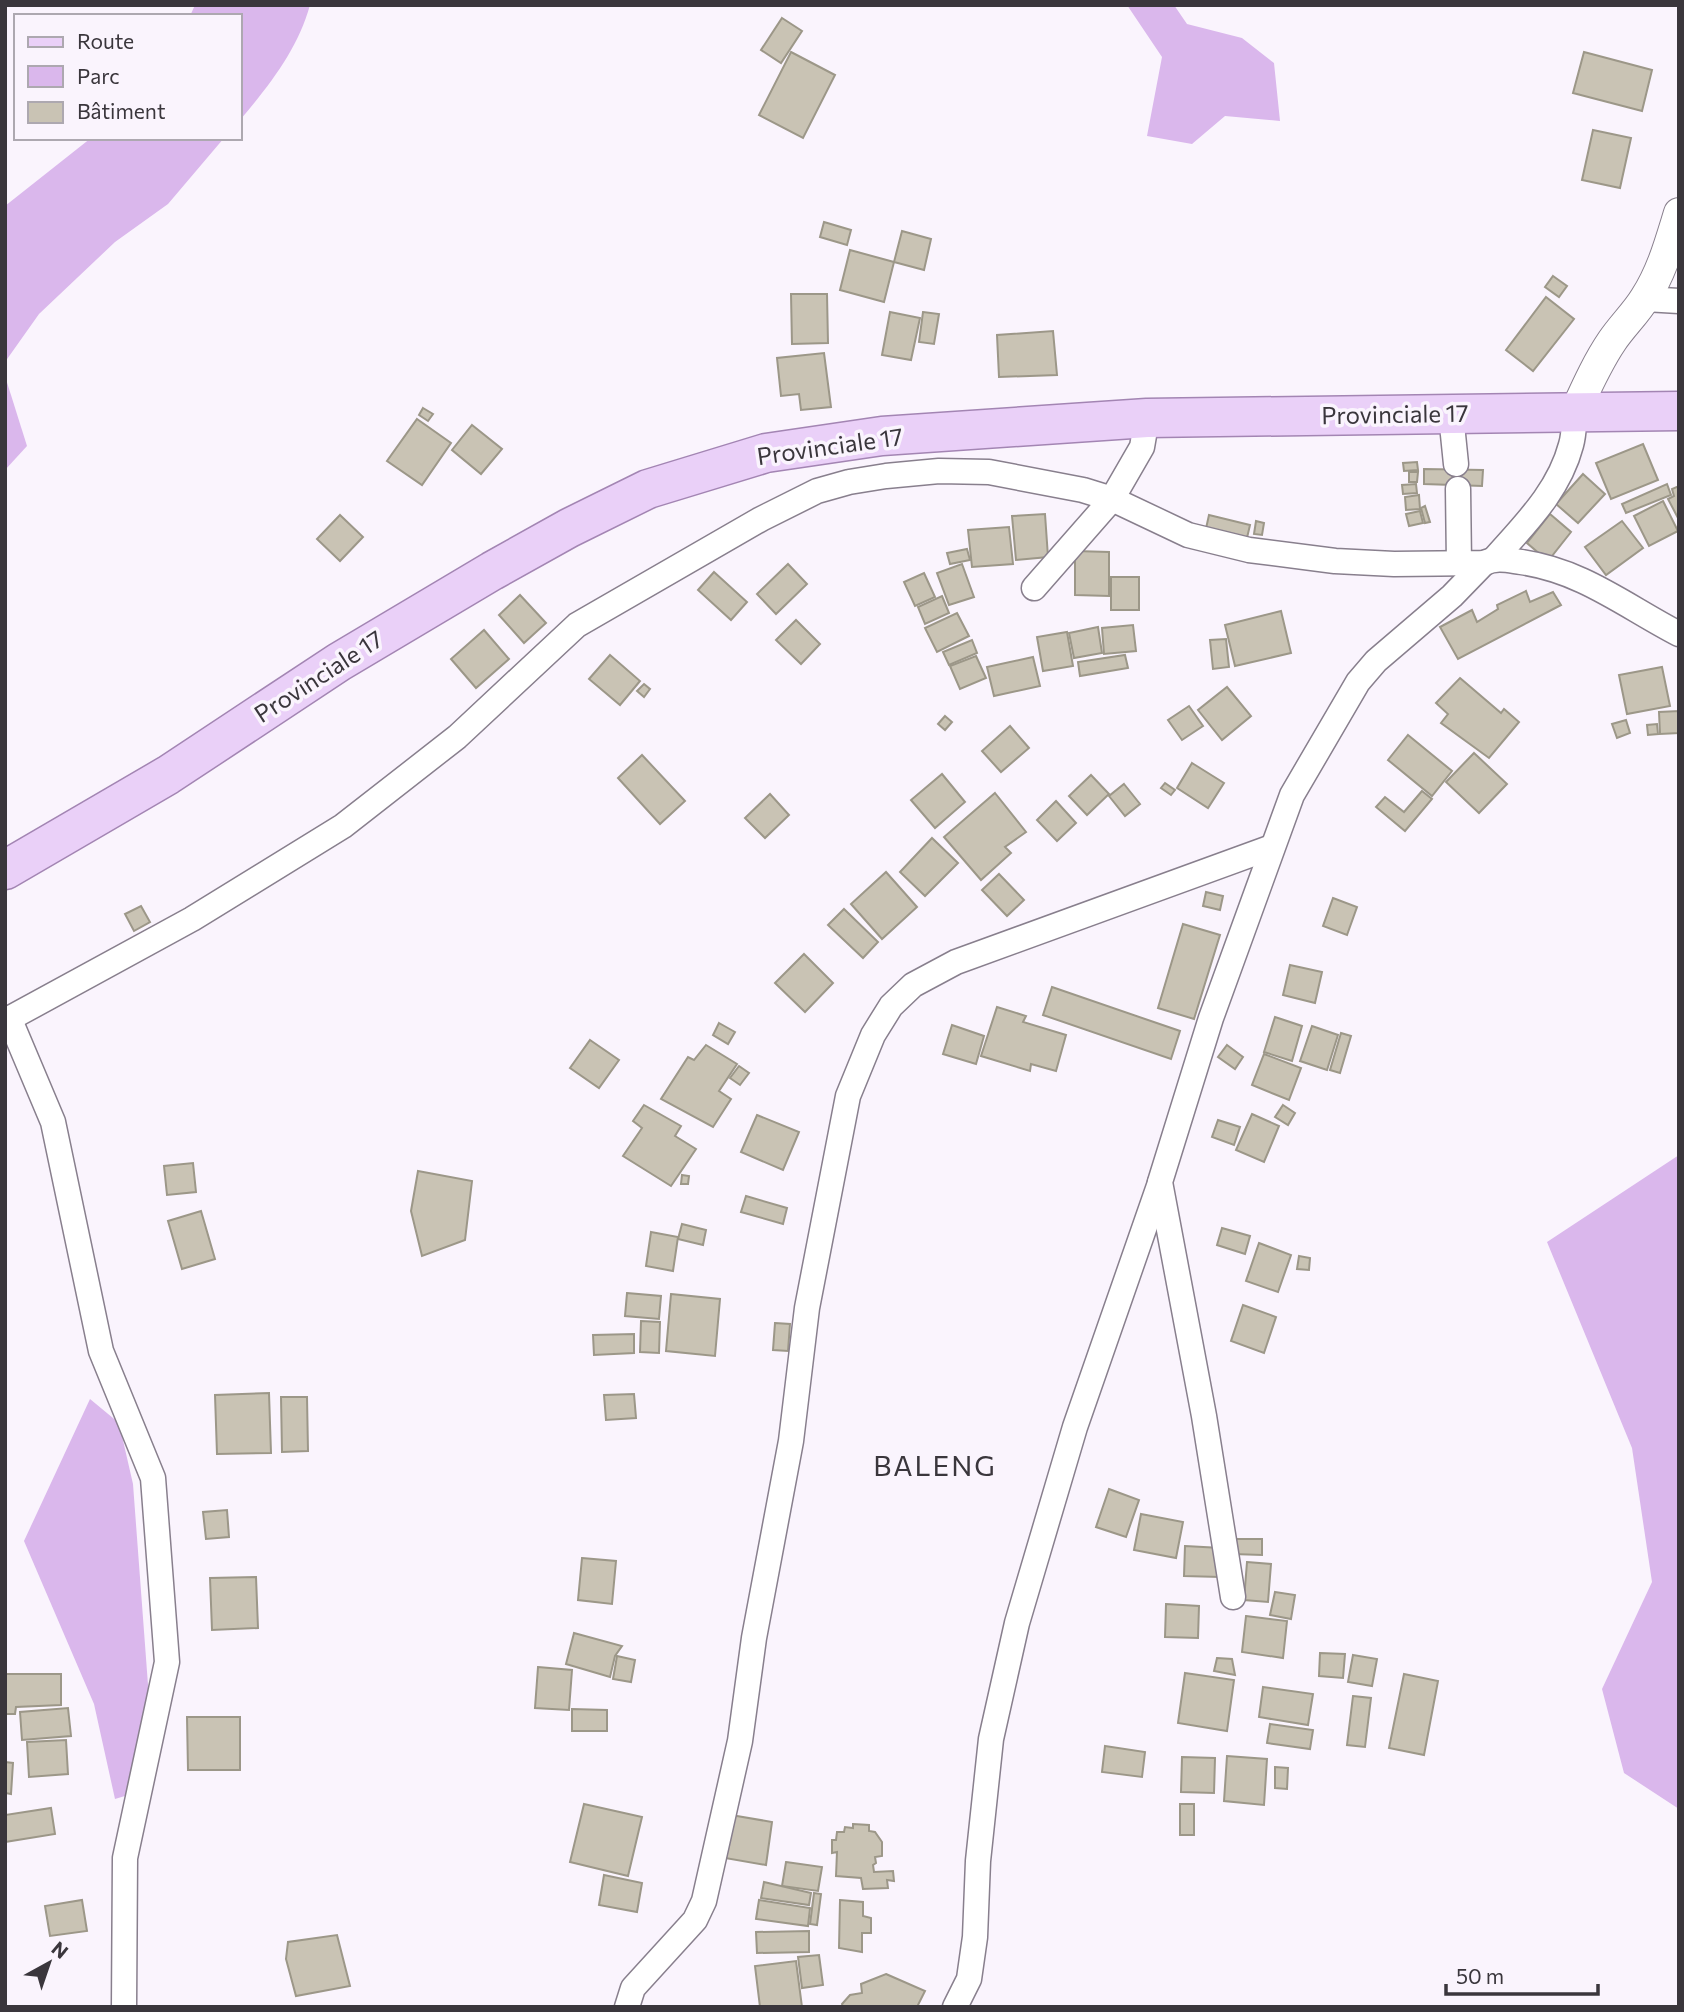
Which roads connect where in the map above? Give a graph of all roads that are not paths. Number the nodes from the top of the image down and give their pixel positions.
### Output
1 (1679, 213) edge
2 (1645, 299) junction
3 (1679, 301) edge
4 (1679, 411) edge
5 (1575, 412) junction
6 (1451, 415) junction
7 (1147, 418) junction
8 (1456, 464) dead end
9 (1458, 489) dead end
10 (1112, 499) junction
11 (1489, 560) junction
12 (1459, 563) junction
13 (1034, 587) dead end
14 (1679, 634) edge
15 (1272, 847) junction
16 (11, 858) edge
17 (8, 1020) edge
18 (1160, 1182) junction
19 (1233, 1597) dead end
20 (124, 2007) edge
21 (627, 2007) edge
22 (955, 2007) edge

1 - 2 street
2 - 3 street
2 - 5 street
4 - 5 main road, Provinciale 17
5 - 6 main road, Provinciale 17
5 - 11 street
6 - 7 main road, Provinciale 17
6 - 8 street
7 - 10 street
7 - 16 main road, Provinciale 17
9 - 12 street
10 - 12 street
10 - 13 street
10 - 17 street
11 - 12 street
11 - 14 street
11 - 15 street
15 - 18 street
15 - 21 street
17 - 20 street
18 - 19 street
18 - 22 street

